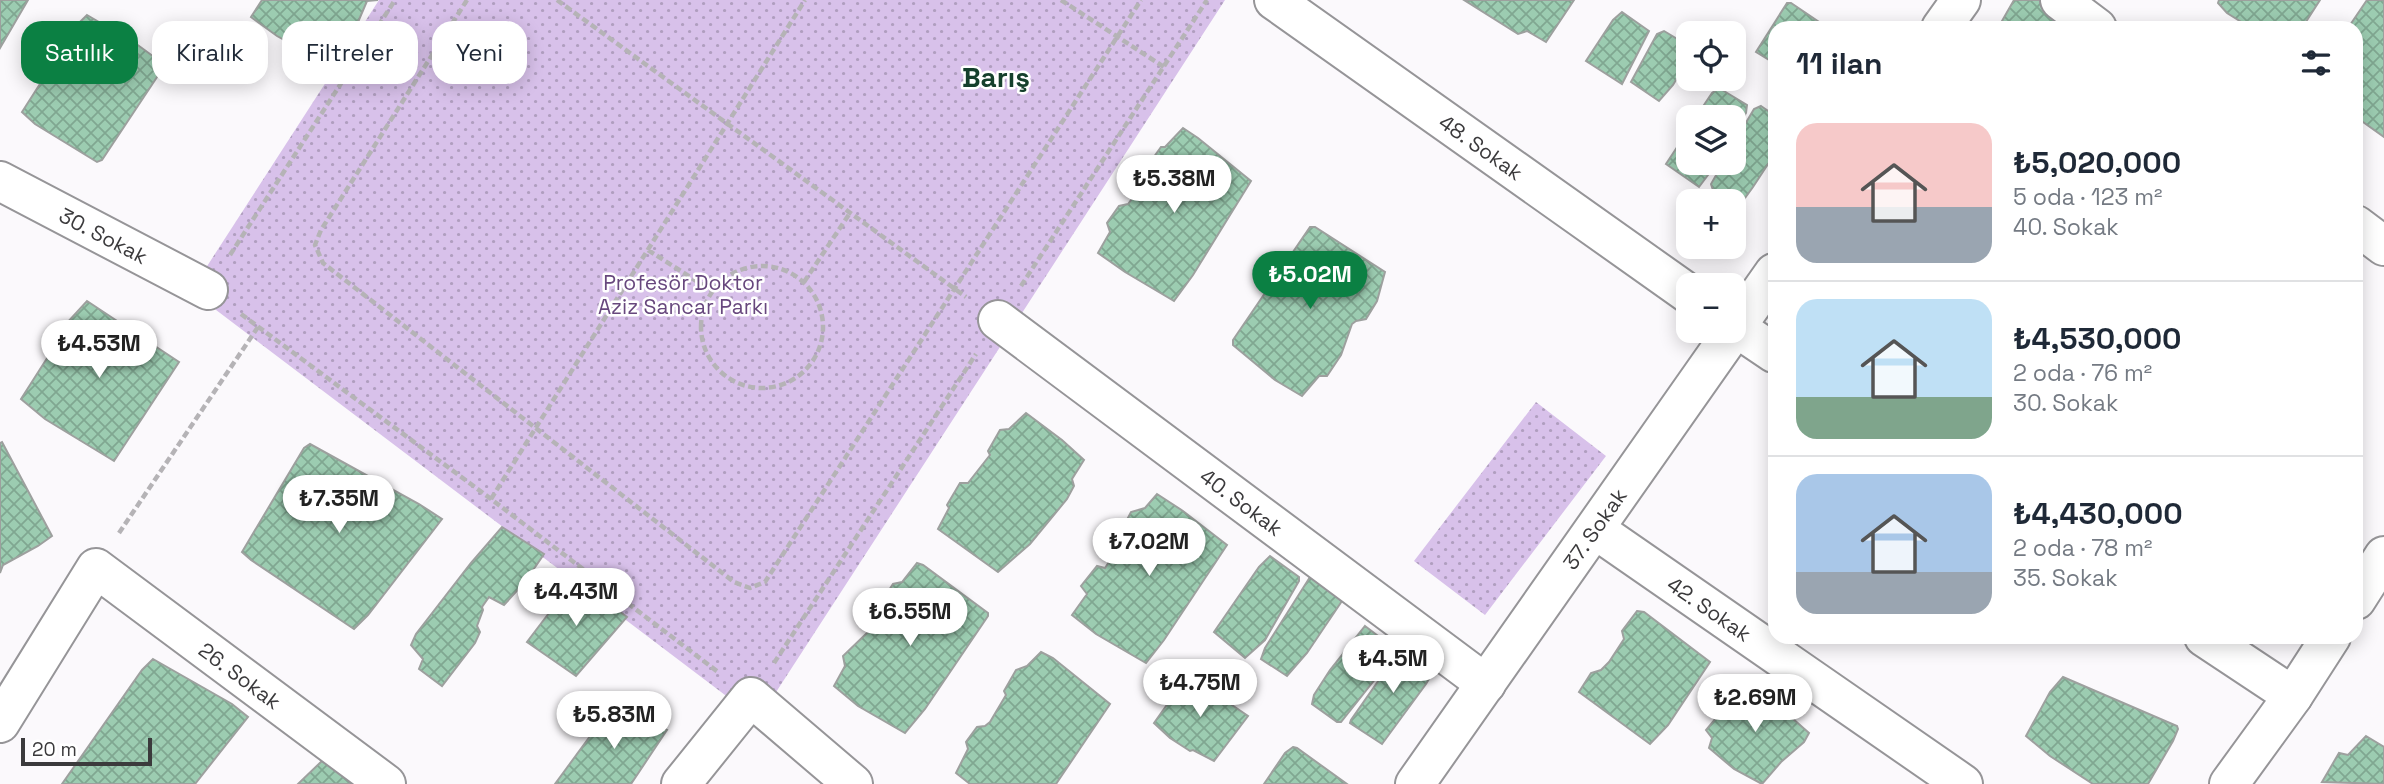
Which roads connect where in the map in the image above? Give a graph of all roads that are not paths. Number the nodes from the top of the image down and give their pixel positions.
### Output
1 (1274, 0) edge
2 (1961, 0) edge
3 (2060, 0) edge
4 (1946, 21) edge
5 (2088, 21) edge
6 (0, 181) edge
7 (2363, 230) edge
8 (2384, 246) edge
9 (1768, 282) edge
10 (1676, 285) edge
11 (208, 290) road end
12 (1746, 313) edge
13 (998, 320) road end
14 (1746, 334) edge
15 (1725, 343) edge
16 (1768, 349) edge
17 (1596, 530) junction
18 (2384, 556) edge
19 (2363, 589) edge
20 (2215, 644) edge
21 (2326, 644) edge
22 (1486, 684) junction
23 (2293, 696) junction
24 (0, 723) edge
25 (386, 784) edge
26 (681, 784) edge
27 (853, 784) edge
28 (1415, 784) edge
29 (1962, 784) edge
30 (2229, 784) edge

1 - 10 street, 48. Sokak
2 - 4 street
3 - 5 street
6 - 11 street, 30. Sokak
7 - 8 street
9 - 12 street, 37. Sokak
13 - 22 street, 40. Sokak
14 - 16 street
15 - 17 street, 37. Sokak
17 - 22 street, 37. Sokak
17 - 29 street, 42. Sokak
18 - 19 street
20 - 23 street
21 - 23 street
22 - 28 street, 37. Sokak
23 - 30 street
24 - 25 street, 26. Sokak
26 - 27 street

